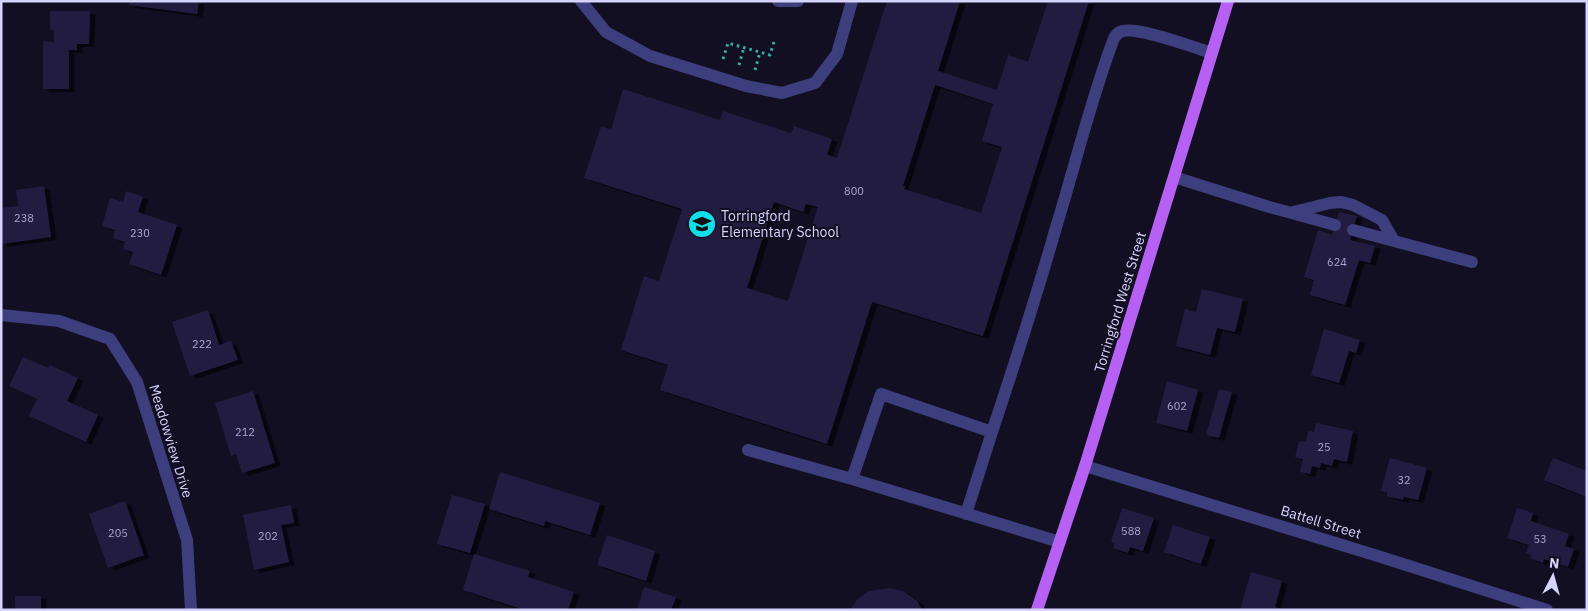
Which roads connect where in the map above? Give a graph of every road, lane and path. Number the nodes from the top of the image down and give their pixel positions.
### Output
1 (581, 1) edge
2 (778, 1) edge
3 (798, 1) edge
4 (852, 1) edge
5 (1228, 1) edge
6 (774, 42) dead end
7 (728, 43) dead end
8 (1212, 53) junction
9 (1174, 176) junction
10 (1292, 213) junction
11 (1335, 224) dead end
12 (1353, 230) dead end
13 (1394, 240) junction
14 (1472, 262) dead end
15 (1, 315) edge
16 (992, 432) junction
17 (748, 450) dead end
18 (1085, 466) junction
19 (852, 479) junction
20 (966, 514) junction
21 (1060, 542) junction
22 (191, 610) edge
23 (1037, 610) edge
24 (1547, 610) edge

1 - 4 street
2 - 3 street
5 - 8 main road, Torringford West Street
6 - 7 path
8 - 9 main road, Torringford West Street
8 - 16 street
9 - 10 street
9 - 18 main road, Torringford West Street
10 - 11 street
10 - 13 street
12 - 13 street
13 - 14 street
15 - 22 street, Meadowview Drive
16 - 19 street
16 - 20 street
17 - 19 street
18 - 21 main road, Torringford West Street
18 - 24 street, Battell Street
19 - 20 street
20 - 21 street
21 - 23 main road, Torringford West Street

